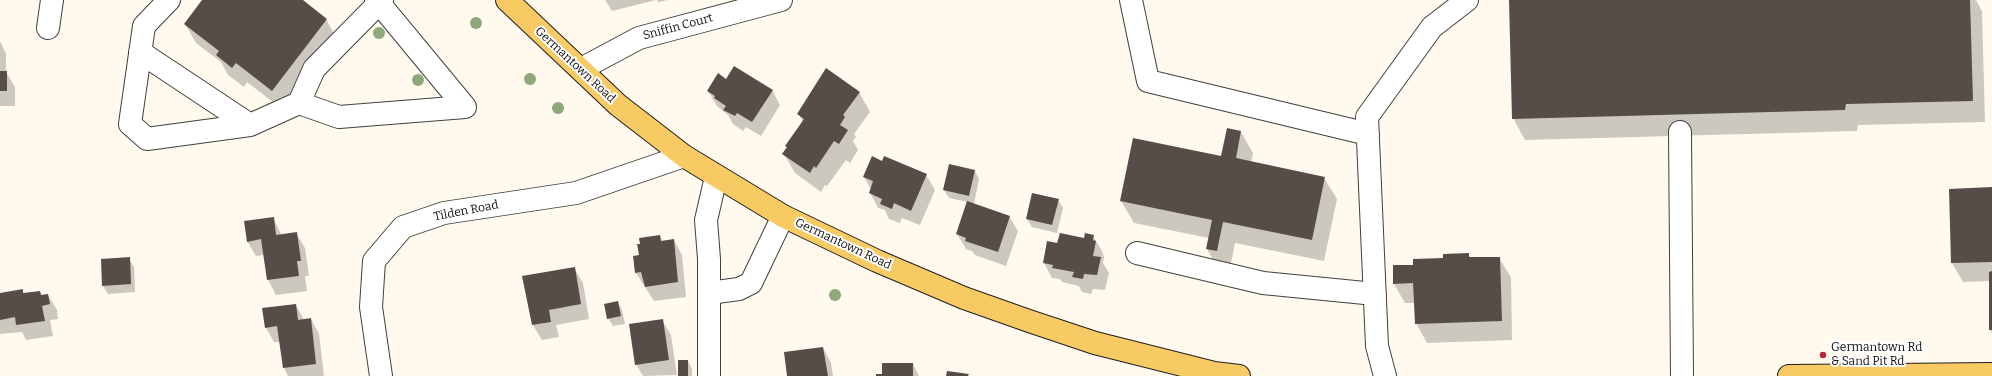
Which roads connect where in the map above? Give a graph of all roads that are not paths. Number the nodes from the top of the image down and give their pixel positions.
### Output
1 (52, 0) edge
2 (169, 0) edge
3 (507, 0) edge
4 (781, 0) edge
5 (1131, 0) edge
6 (1467, 0) edge
7 (379, 1) edge
8 (48, 28) dead end
9 (140, 52) junction
10 (581, 69) junction
11 (299, 103) junction
12 (250, 126) junction
13 (1680, 132) dead end
14 (1368, 134) junction
15 (684, 156) junction
16 (716, 177) junction
17 (783, 216) junction
18 (1137, 254) dead end
19 (709, 293) junction
20 (1375, 294) junction
21 (1992, 374) edge
22 (381, 376) edge
23 (709, 376) edge
24 (1239, 376) edge
25 (1385, 376) edge
26 (1682, 376) edge
27 (1789, 376) edge

1 - 8 street
2 - 9 street
3 - 10 main road, Germantown Road
4 - 10 street, Sniffin Court
5 - 14 street
6 - 14 street
7 - 11 street
7 - 11 street
9 - 12 street
9 - 12 street
10 - 15 main road, Germantown Road
11 - 12 street
13 - 26 street
14 - 20 street
15 - 16 main road, Germantown Road
15 - 22 street, Tilden Road
16 - 17 main road, Germantown Road
16 - 19 street
17 - 19 street
17 - 24 main road, Germantown Road
18 - 20 street
19 - 23 street
20 - 25 street
21 - 27 main road

